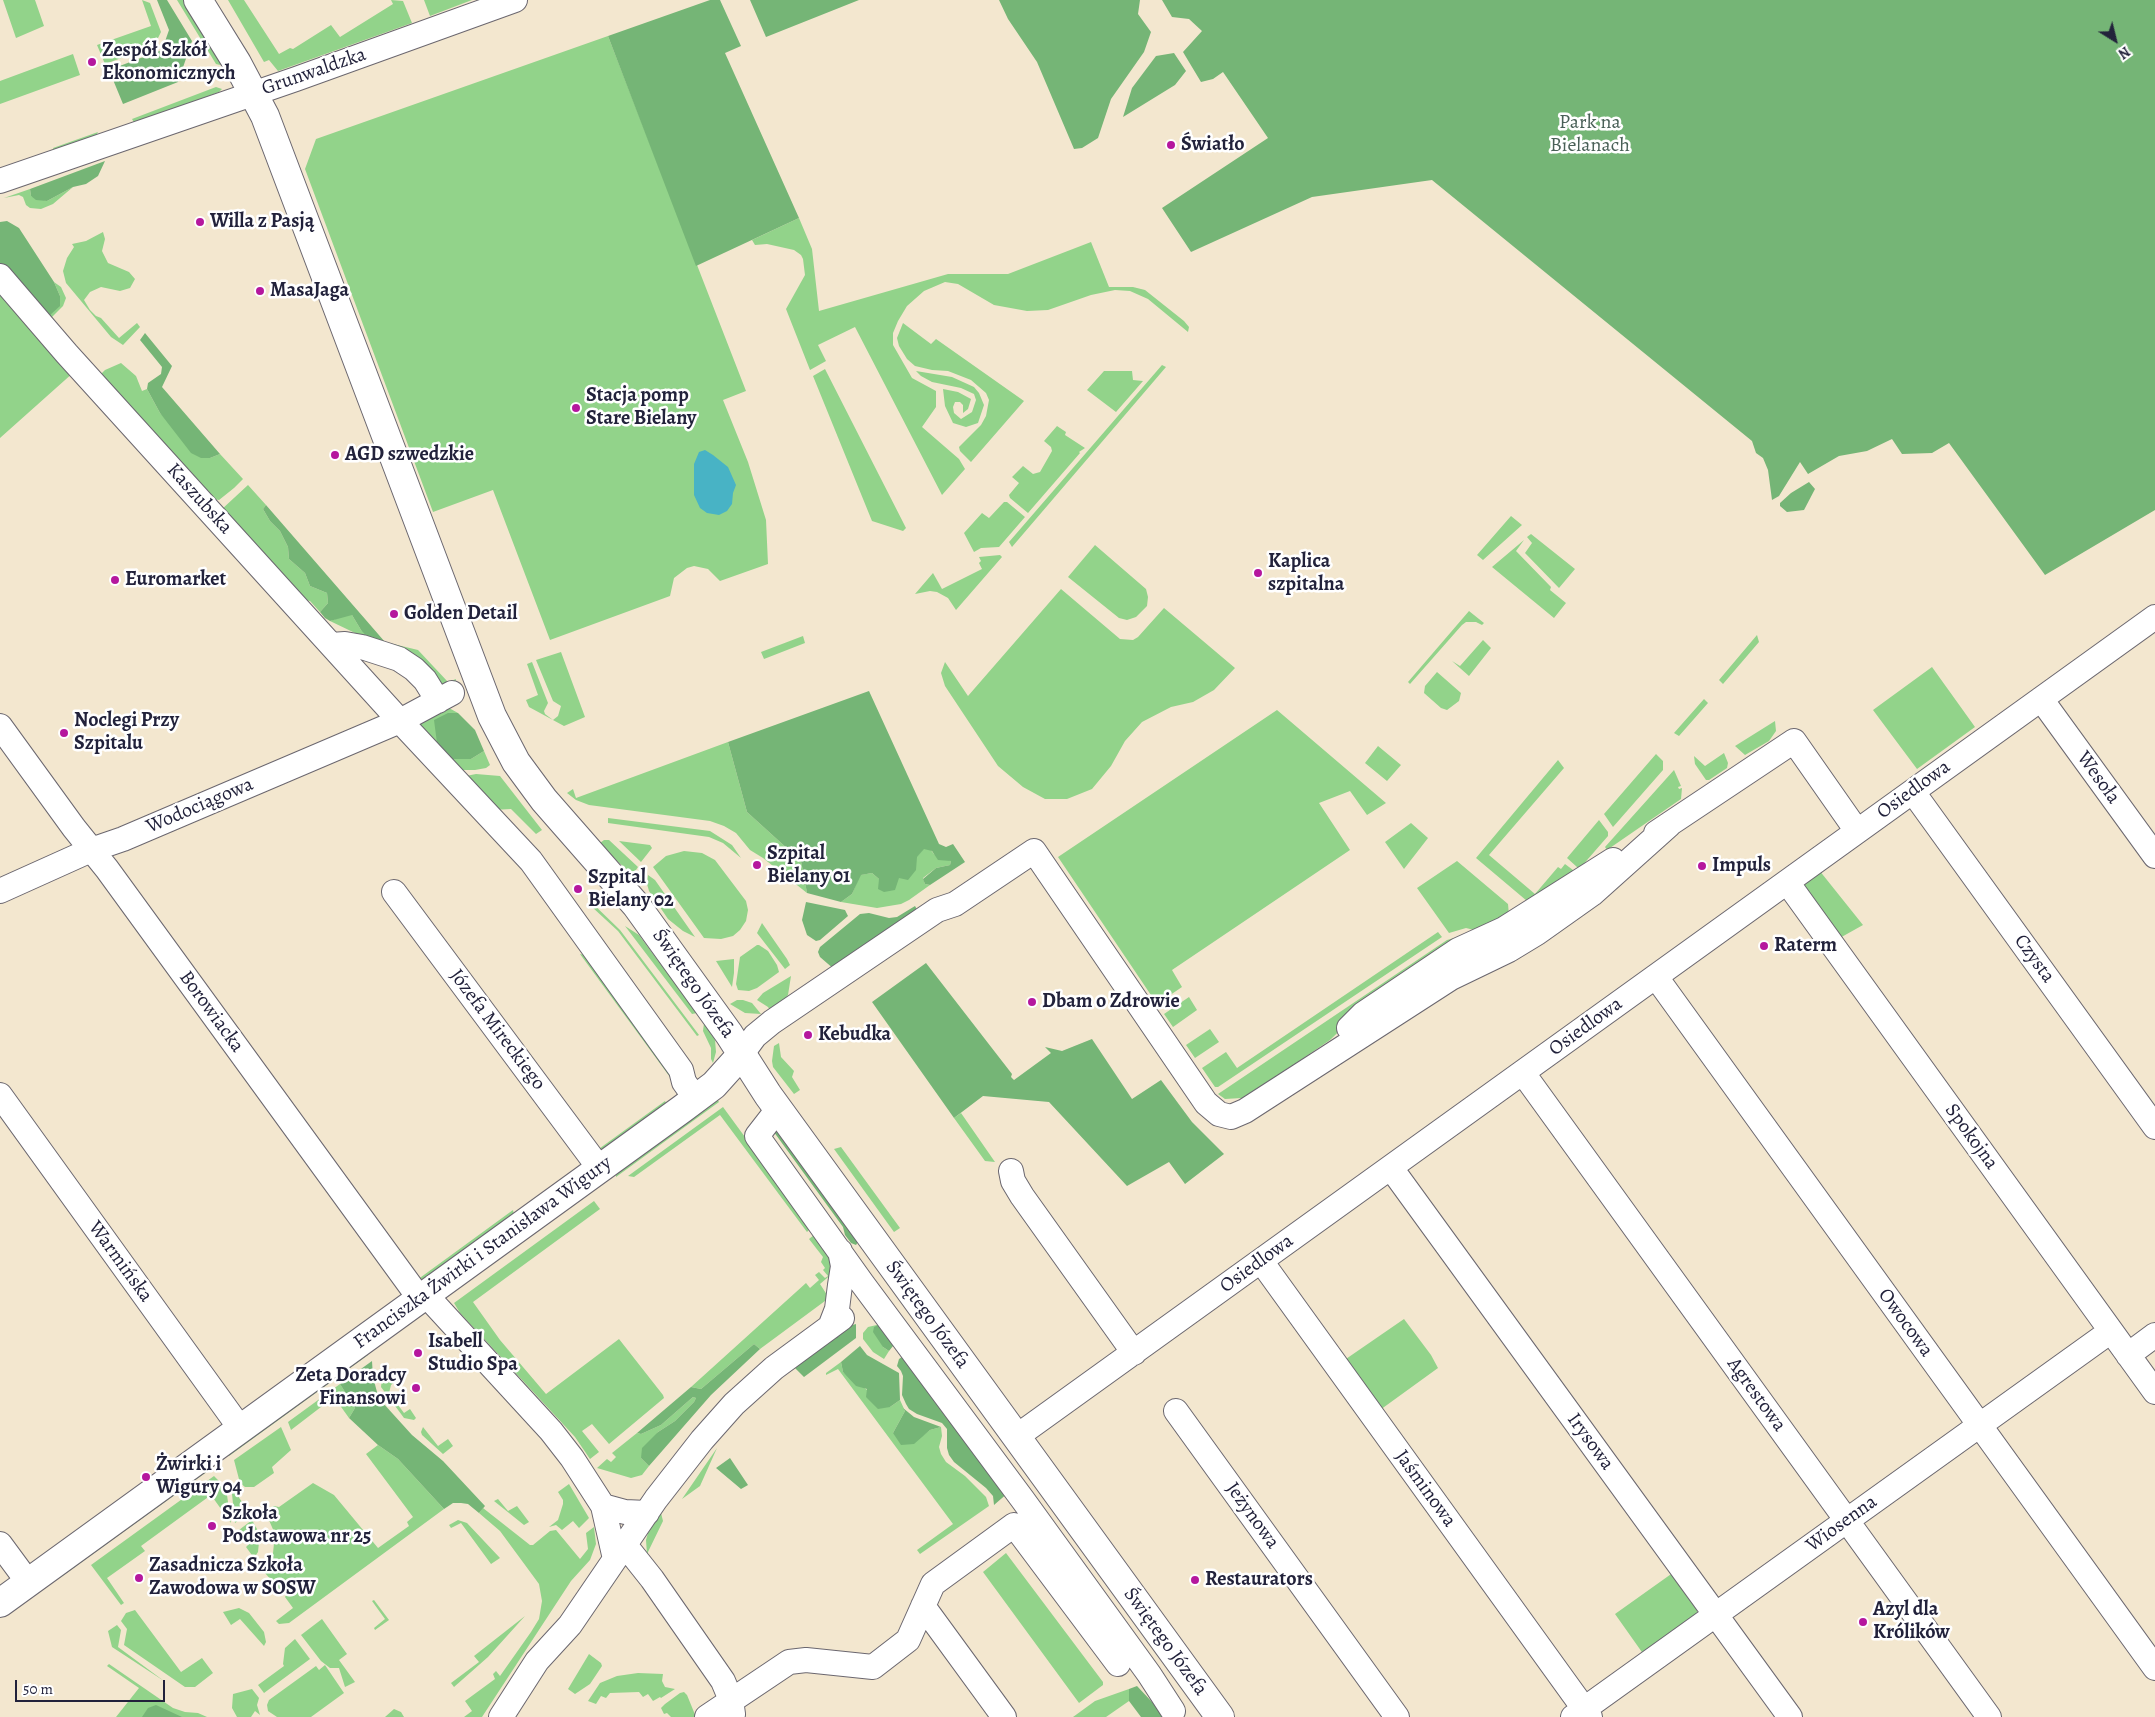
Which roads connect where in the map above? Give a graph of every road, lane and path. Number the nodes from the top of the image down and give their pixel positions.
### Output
1 (198, 0) edge
2 (515, 0) edge
3 (253, 93) junction
4 (0, 181) edge
5 (0, 276) edge
6 (2155, 617) edge
7 (331, 645) junction
8 (2041, 699) junction
9 (400, 721) junction
10 (0, 726) edge
11 (1912, 792) junction
12 (1857, 831) junction
13 (91, 850) junction
14 (2155, 856) edge
15 (1787, 882) junction
16 (0, 891) edge
17 (394, 892) dead end
18 (1656, 977) junction
19 (742, 1055) junction
20 (1523, 1073) junction
21 (0, 1095) edge
22 (696, 1099) junction
23 (778, 1109) junction
24 (2155, 1127) edge
25 (1391, 1168) junction
26 (600, 1169) junction
27 (1011, 1171) dead end
28 (840, 1251) junction
29 (1261, 1261) junction
30 (423, 1297) junction
31 (2111, 1331) junction
32 (2155, 1335) edge
33 (1134, 1353) junction
34 (2128, 1355) junction
35 (2155, 1392) edge
36 (1176, 1411) dead end
37 (1980, 1426) junction
38 (240, 1428) junction
39 (1016, 1437) junction
40 (603, 1506) junction
41 (647, 1513) junction
42 (1847, 1521) junction
43 (0, 1544) edge
44 (620, 1552) junction
45 (28, 1582) junction
46 (0, 1603) edge
47 (923, 1606) junction
48 (1716, 1615) junction
49 (570, 1626) junction
50 (1118, 1664) dead end
51 (2155, 1668) edge
52 (732, 1709) edge
53 (1173, 1711) dead end
54 (1582, 1714) edge
55 (501, 1717) edge
56 (517, 1717) edge
57 (707, 1717) edge
58 (1004, 1717) edge
59 (1220, 1717) edge
60 (1397, 1717) edge
61 (1790, 1717) edge
62 (1989, 1717) edge

1 - 3 street, Świętego Józefa
2 - 3 street, Grunwaldzka
3 - 4 street, Grunwaldzka
3 - 19 street, Świętego Józefa
5 - 7 street, Kaszubska
6 - 8 street, Osiedlowa
7 - 9 street, Kaszubska
7 - 9 street, Wodociągowa
8 - 11 street, Osiedlowa
8 - 14 street, Wesoła
9 - 13 street, Wodociągowa
9 - 22 street, Kaszubska
10 - 13 street, Borowiacka
11 - 12 street, Osiedlowa
11 - 24 street, Czysta
12 - 15 street, Osiedlowa
12 - 19 street
13 - 16 street, Wodociągowa
13 - 30 street, Borowiacka
15 - 18 street, Osiedlowa
15 - 31 street, Spokojna
17 - 26 street, Józefa Mireckiego
18 - 20 street, Osiedlowa
18 - 37 street, Owocowa
19 - 22 street, Franciszka Żwirki i Stanisława Wigury
19 - 23 street, Świętego Józefa
20 - 25 street, Osiedlowa
20 - 42 street, Agrestowa
21 - 38 street, Warmińska
22 - 26 street, Franciszka Żwirki i Stanisława Wigury
23 - 28 street
23 - 39 street, Świętego Józefa
25 - 29 street, Osiedlowa
25 - 48 street, Irysowa
26 - 30 street, Franciszka Żwirki i Stanisława Wigury
27 - 33 street
28 - 41 street
28 - 53 street
29 - 33 street, Osiedlowa
29 - 54 street, Jaśminowa
30 - 38 street, Franciszka Żwirki i Stanisława Wigury
30 - 40 street, Borowiacka
31 - 34 street, Spokojna
31 - 37 street, Wiosenna
32 - 34 street
33 - 39 street, Osiedlowa
34 - 35 street, Spokojna
36 - 60 street, Jeżynowa
37 - 42 street, Wiosenna
37 - 51 street, Owocowa
38 - 45 street, Franciszka Żwirki i Stanisława Wigury
39 - 59 street, Świętego Józefa
40 - 41 street
40 - 44 street
41 - 44 street
42 - 48 street, Wiosenna
42 - 62 street, Agrestowa
43 - 45 street
44 - 49 street
44 - 52 street
45 - 46 street, Franciszka Żwirki i Stanisława Wigury
47 - 50 street
47 - 52 street
47 - 58 street
48 - 54 street, Wiosenna
48 - 61 street, Irysowa
49 - 55 street
49 - 56 street
52 - 57 street

